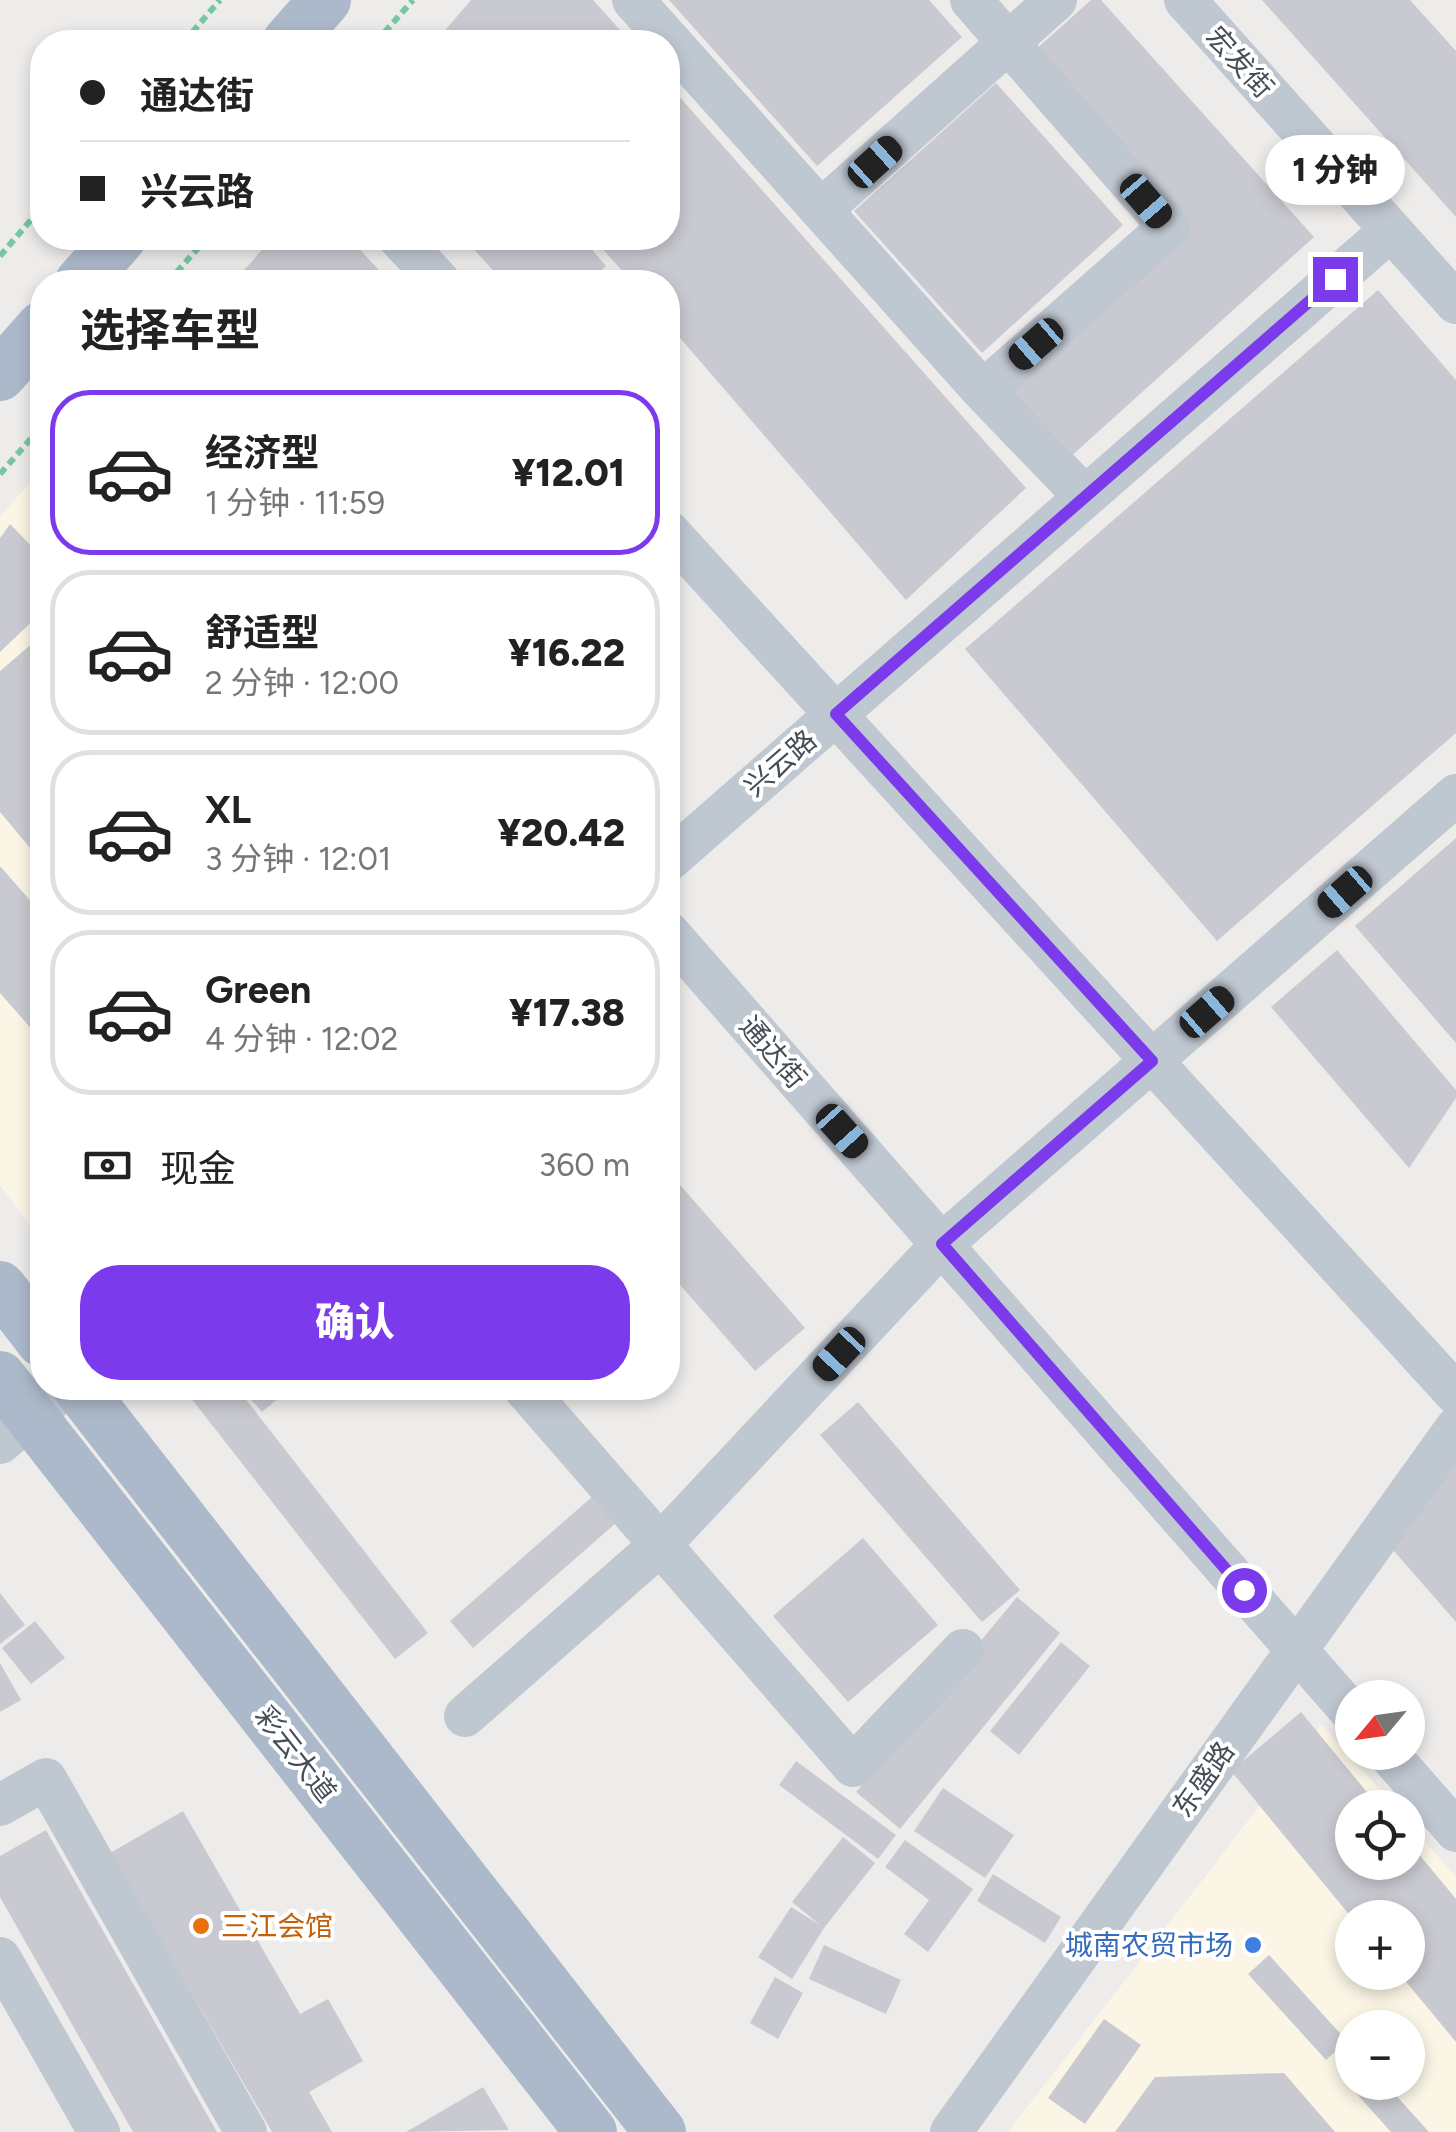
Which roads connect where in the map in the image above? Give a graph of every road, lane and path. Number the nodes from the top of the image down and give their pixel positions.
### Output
1 (220, 0) edge
2 (325, 0) edge
3 (413, 0) edge
4 (633, 0) edge
5 (971, 0) edge
6 (1056, 0) edge
7 (1185, 0) edge
8 (194, 30) edge
9 (299, 30) edge
10 (387, 30) edge
11 (660, 30) edge
12 (1008, 43) junction
13 (680, 52) edge
14 (822, 210) junction
15 (30, 221) edge
16 (1391, 230) junction
17 (196, 250) edge
18 (410, 250) edge
19 (0, 256) edge
20 (179, 270) edge
21 (429, 270) edge
22 (1456, 303) edge
23 (30, 340) edge
24 (0, 375) edge
25 (983, 390) junction
26 (30, 440) edge
27 (0, 474) edge
28 (1085, 497) junction
29 (680, 544) edge
30 (836, 714) junction
31 (1456, 795) edge
32 (680, 850) edge
33 (680, 946) edge
34 (1152, 1061) junction
35 (942, 1244) junction
36 (0, 1287) edge
37 (30, 1326) edge
38 (1456, 1394) edge
39 (88, 1400) edge
40 (534, 1400) edge
41 (24, 1406) edge
42 (1456, 1428) edge
43 (660, 1546) junction
44 (1295, 1648) junction
45 (963, 1650) dead end
46 (1335, 1694) edge
47 (464, 1716) dead end
48 (1403, 1770) edge
49 (0, 1804) edge
50 (1456, 1831) edge
51 (0, 1958) edge
52 (99, 2132) edge
53 (246, 2132) edge
54 (591, 2132) edge
55 (660, 2132) edge
56 (951, 2132) edge

1 - 8 path
2 - 9 main road
3 - 10 path
4 - 11 street
5 - 12 street
6 - 12 street
7 - 16 street, 宏发街
12 - 14 street
12 - 25 street
13 - 14 street
14 - 25 street
15 - 19 path
16 - 22 street, 宏发街
16 - 28 street, 兴云路
17 - 20 path
18 - 21 street
23 - 24 main road
25 - 28 street
26 - 27 path
28 - 30 street, 兴云路
29 - 30 street
30 - 32 street, 兴云路
30 - 34 street
31 - 34 street
33 - 35 street, 通达街
34 - 35 street
34 - 38 street
35 - 43 street
35 - 44 street, 通达街
36 - 37 main road
39 - 55 main road, 彩云大道
40 - 43 street
41 - 54 main road, 彩云大道
42 - 44 street, 东盛路
43 - 45 street
43 - 47 street
44 - 46 street, 通达街
44 - 56 street, 东盛路
48 - 50 street
49 - 53 street
51 - 52 street

